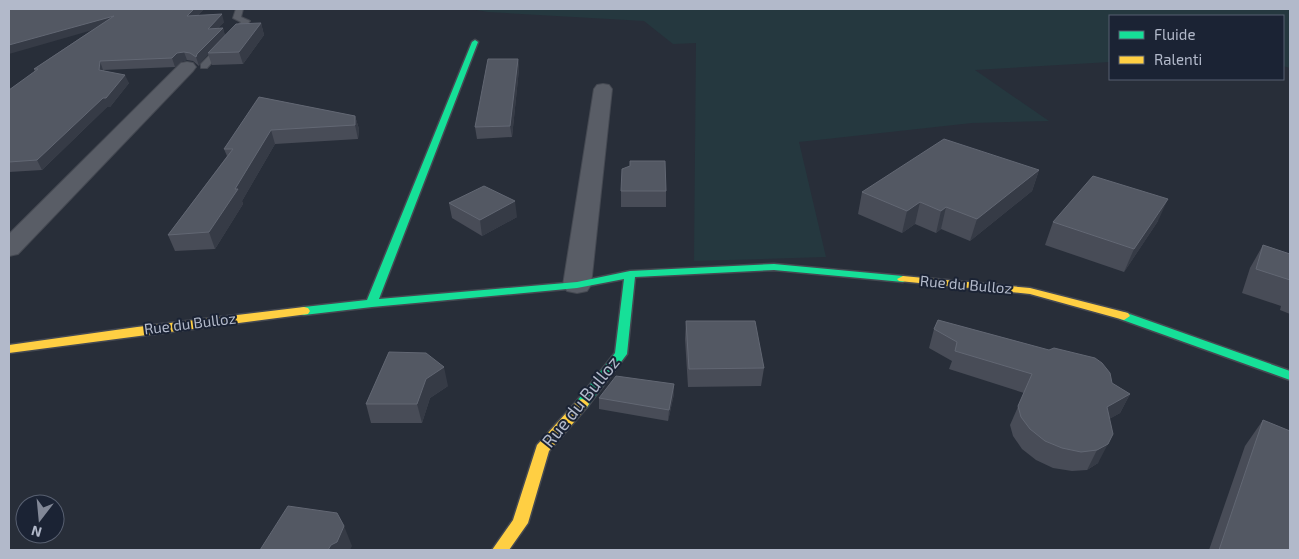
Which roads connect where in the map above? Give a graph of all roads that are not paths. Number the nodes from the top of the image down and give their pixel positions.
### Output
1 (240, 9) edge
2 (475, 42) dead end
3 (195, 66) joint
4 (603, 89) dead end
5 (9, 248) edge
6 (630, 274) junction
7 (577, 285) junction
8 (372, 303) junction
9 (9, 349) edge
10 (1290, 376) edge
11 (500, 550) edge

1 - 3 lane
2 - 8 street
3 - 5 street
4 - 7 street
6 - 7 street, Rue du Bulloz
6 - 10 street, Rue du Bulloz
6 - 11 street, Rue du Bulloz
7 - 8 street, Rue du Bulloz
8 - 9 street, Rue du Bulloz

